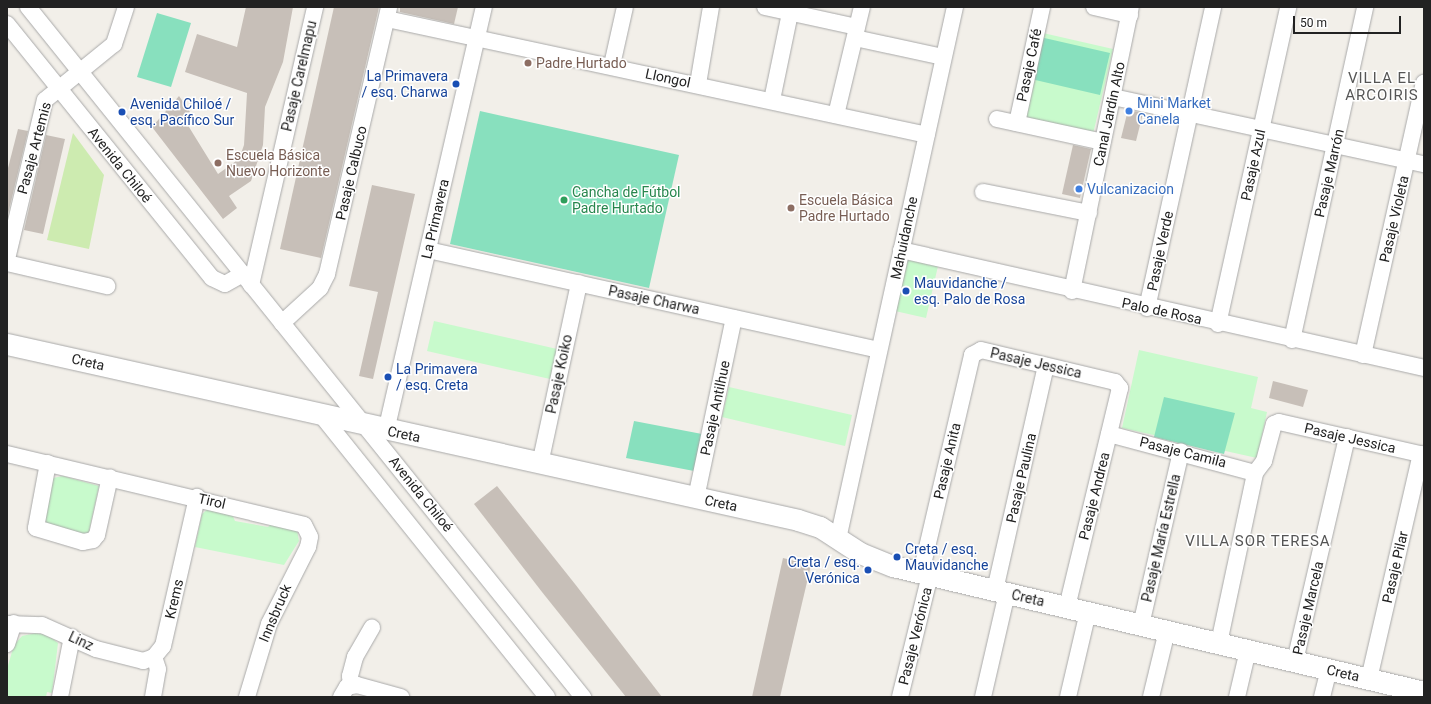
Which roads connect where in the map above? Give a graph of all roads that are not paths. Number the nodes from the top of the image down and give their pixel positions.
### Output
1 (126, 7) edge
2 (315, 7) edge
3 (484, 7) edge
4 (624, 7) edge
5 (708, 7) edge
6 (765, 7) edge
7 (862, 7) edge
8 (955, 7) edge
9 (1042, 7) edge
10 (1094, 7) edge
11 (1213, 7) edge
12 (1288, 7) edge
13 (1365, 7) edge
14 (34, 10) edge
15 (1130, 11) edge
16 (388, 13) edge
17 (790, 13) junction
18 (7, 24) edge
19 (856, 33) junction
20 (478, 36) junction
21 (944, 57) junction
22 (612, 65) junction
23 (79, 71) junction
24 (1424, 83) edge
25 (698, 84) junction
26 (58, 88) junction
27 (1113, 97) junction
28 (772, 100) junction
29 (1190, 114) junction
30 (836, 115) junction
31 (998, 119) dead end
32 (1016, 123) junction
33 (1261, 129) junction
34 (926, 135) junction
35 (1103, 142) junction
36 (1335, 145) junction
37 (1407, 160) junction
38 (1424, 164) edge
39 (983, 192) dead end
40 (1089, 213) junction
41 (428, 250) junction
42 (901, 250) junction
43 (7, 259) edge
44 (7, 263) edge
45 (247, 279) junction
46 (579, 283) junction
47 (107, 286) dead end
48 (1072, 291) junction
49 (1147, 308) junction
50 (734, 318) junction
51 (282, 323) junction
52 (1218, 324) junction
53 (1292, 340) junction
54 (7, 344) edge
55 (879, 350) junction
56 (976, 350) joint
57 (1364, 355) junction
58 (1046, 366) junction
59 (1424, 368) edge
60 (1119, 385) joint
61 (322, 416) junction
62 (366, 426) junction
63 (386, 431) junction
64 (1109, 434) junction
65 (1347, 437) junction
66 (1181, 452) junction
67 (7, 454) edge
68 (1423, 455) edge
69 (48, 463) junction
70 (540, 464) junction
71 (1256, 473) junction
72 (110, 477) junction
73 (197, 497) junction
74 (696, 498) junction
75 (309, 533) joint
76 (838, 538) junction
77 (925, 574) junction
78 (1001, 592) junction
79 (1067, 607) junction
80 (1088, 612) junction
81 (10, 624) edge
82 (1141, 625) junction
83 (372, 627) dead end
84 (1167, 631) junction
85 (72, 638) junction
86 (1219, 643) junction
87 (7, 644) edge
88 (1248, 650) junction
89 (154, 657) junction
90 (1295, 661) junction
91 (1329, 669) junction
92 (1369, 679) junction
93 (346, 691) edge
94 (1411, 692) edge
95 (60, 697) edge
96 (152, 697) edge
97 (247, 697) edge
98 (401, 697) edge
99 (547, 697) edge
100 (583, 697) edge
101 (900, 697) edge
102 (983, 697) edge
103 (1068, 697) edge
104 (1152, 697) edge
105 (1237, 697) edge
106 (1322, 697) edge

1 - 23 street, Pasaje Artemis
2 - 45 street, Pasaje Carelmapu
3 - 20 street, La Primavera
4 - 22 street
5 - 25 street
6 - 17 street
7 - 19 street
8 - 21 street, Mahuidanche
9 - 32 street, Pasaje Café
10 - 15 street
11 - 29 street, Pasaje Verde
12 - 33 street, Pasaje Azul
13 - 36 street, Pasaje Marrón
14 - 23 street, Avenida Chiloé
15 - 27 street, Canal Jardin Alto
16 - 20 street, Llongol
16 - 51 street, Pasaje Calbuco
17 - 19 street
17 - 28 street
18 - 26 street, Avenida Chiloé
19 - 21 street
19 - 30 street
20 - 22 street, Llongol
20 - 41 street, La Primavera
21 - 34 street, Mahuidanche
22 - 25 street, Llongol
23 - 26 street, Pasaje Artemis
23 - 45 street, Avenida Chiloé
24 - 37 street, Pasaje Violeta
25 - 28 street, Llongol
26 - 43 street, Pasaje Artemis
26 - 45 street, Avenida Chiloé
27 - 29 street
27 - 35 street, Canal Jardin Alto
28 - 30 street, Llongol
29 - 33 street
29 - 49 street, Pasaje Verde
30 - 34 street, Llongol
31 - 32 street
32 - 35 street
33 - 36 street
33 - 52 street, Pasaje Azul
34 - 42 street, Mahuidanche
35 - 40 street, Canal Jardin Alto
36 - 37 street
36 - 53 street, Pasaje Marrón
37 - 38 street
37 - 57 street, Pasaje Violeta
39 - 40 street
40 - 48 street, Canal Jardin Alto
41 - 46 street, Pasaje Charwa
41 - 63 street, La Primavera
42 - 48 street, Palo de Rosa
42 - 55 street, Mahuidanche
44 - 47 street
45 - 51 street, Avenida Chiloé
46 - 50 street, Pasaje Charwa
46 - 70 street, Pasaje Koiko
48 - 49 street, Palo de Rosa
49 - 52 street, Palo de Rosa
50 - 55 street, Pasaje Charwa
50 - 74 street, Pasaje Antilhue
51 - 62 street, Avenida Chiloé
52 - 53 street, Palo de Rosa
53 - 57 street, Palo de Rosa
54 - 61 street, Creta
55 - 76 street, Mahuidanche
56 - 58 street, Pasaje Jessica
56 - 77 street, Pasaje Anita
57 - 59 street, Palo de Rosa
58 - 60 street, Pasaje Jessica
58 - 78 street, Pasaje Paulina
60 - 64 street, Pasaje Andrea
61 - 62 street, Creta
61 - 99 street, Avenida Chiloé
62 - 63 street, Creta
62 - 100 street, Avenida Chiloé
63 - 70 street, Creta
64 - 66 street, Pasaje Camila
64 - 79 street, Pasaje Andrea
65 - 68 street, Pasaje Jessica
65 - 71 street, Pasaje Jessica
65 - 90 street, Pasaje Marcela
66 - 71 street, Pasaje Camila
66 - 82 street, Pasaje María Estrella
67 - 69 street, Tirol
68 - 92 street, Pasaje Pilar
69 - 72 street, Tirol
69 - 72 street
70 - 74 street, Creta
71 - 86 street
72 - 73 street, Tirol
73 - 75 street, Tirol
73 - 89 street, Krems
74 - 76 street, Creta
75 - 97 street, Innsbruck
76 - 77 street, Creta
77 - 78 street, Creta
77 - 101 street, Pasaje Verónica
78 - 79 street, Creta
78 - 102 street, Pasaje Paulina
79 - 80 street, Creta
80 - 82 street, Creta
80 - 103 street
81 - 85 street, Linz
81 - 87 street
82 - 84 street, Creta
83 - 93 street
84 - 86 street, Creta
84 - 104 street
85 - 89 street, Linz
85 - 95 street
86 - 88 street, Creta
88 - 90 street, Creta
88 - 105 street
89 - 96 street
90 - 91 street, Creta
91 - 92 street, Creta
91 - 106 street
92 - 94 street, Creta
93 - 98 street

